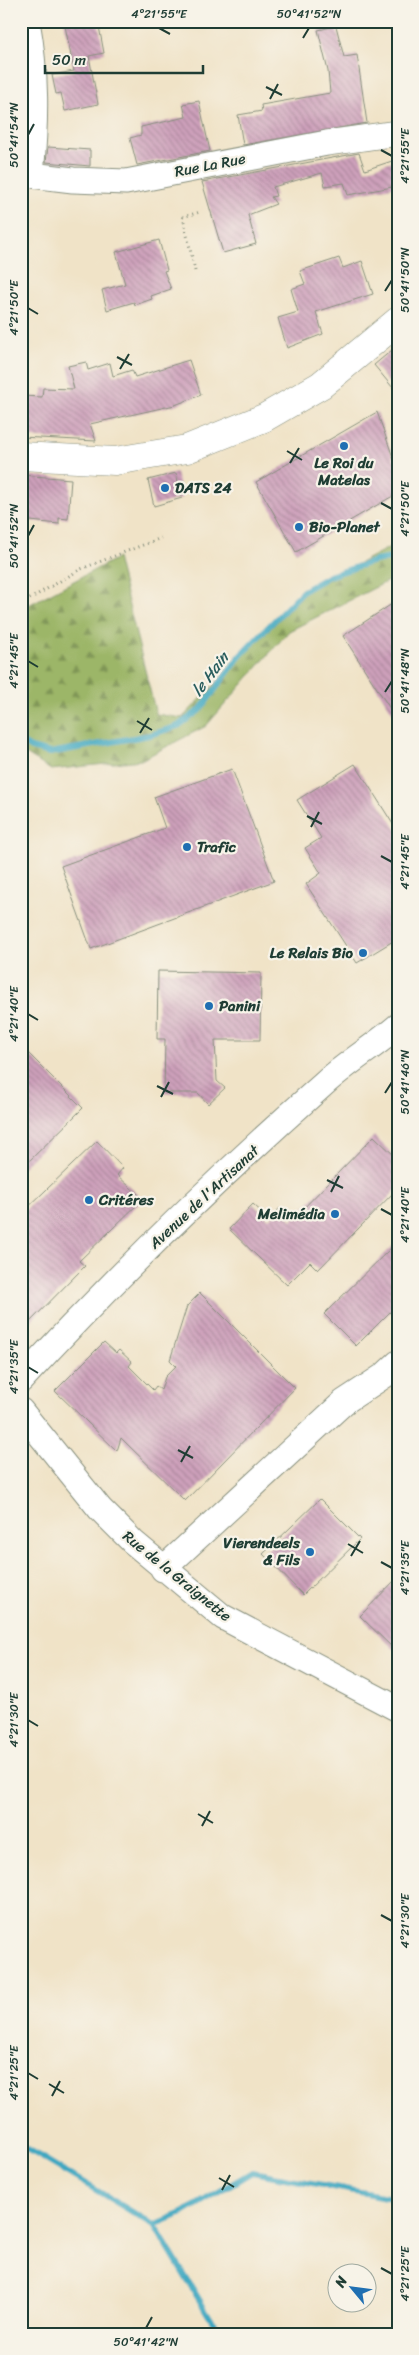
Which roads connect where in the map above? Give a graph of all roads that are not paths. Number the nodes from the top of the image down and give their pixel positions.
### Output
1 (27, 21) edge
2 (398, 134) edge
3 (26, 173) edge
4 (398, 322) edge
5 (21, 456) edge
6 (398, 1026) edge
7 (398, 1363) edge
8 (21, 1380) edge
9 (21, 1411) edge
10 (163, 1569) junction
11 (398, 1709) edge

1 - 3 street
2 - 3 street, Rue La Rue
4 - 5 main road
6 - 8 street, Avenue de l'Artisanat
7 - 10 street
9 - 10 street, Rue de la Graignette
10 - 11 street, Rue de la Graignette

